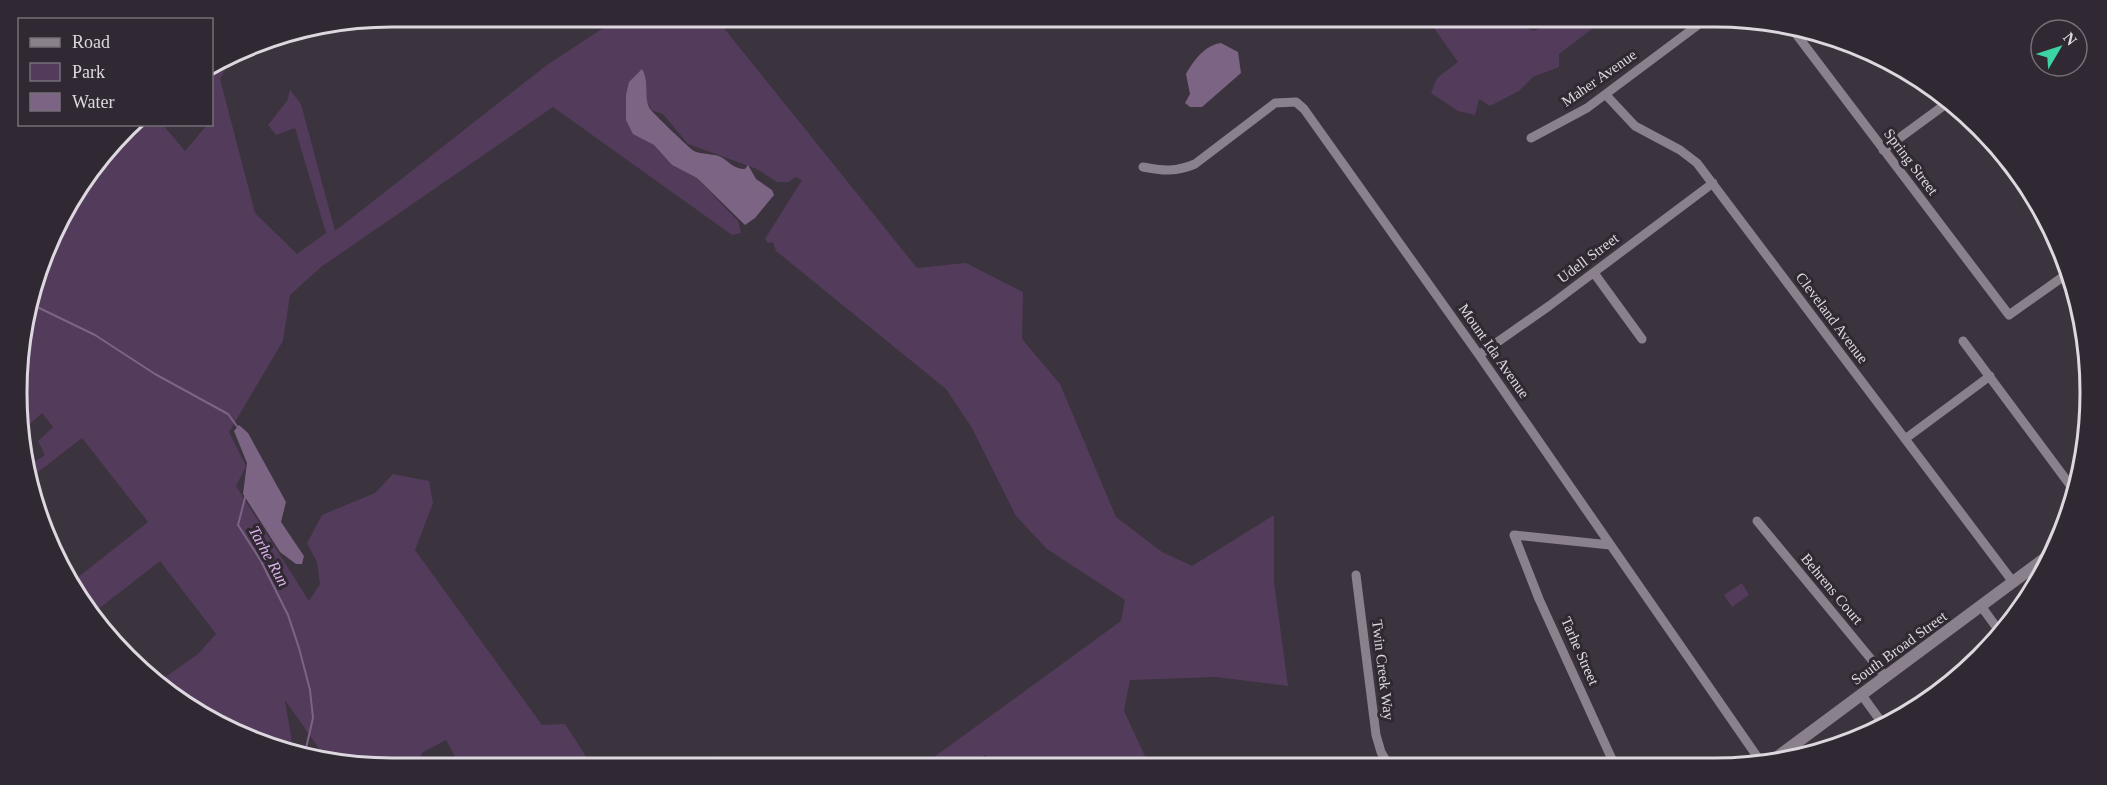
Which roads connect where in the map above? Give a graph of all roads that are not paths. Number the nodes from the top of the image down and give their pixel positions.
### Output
1 (1695, 27) edge
2 (1798, 37) edge
3 (1606, 94) junction
4 (1942, 107) edge
5 (1531, 138) dead end
6 (1883, 150) junction
7 (1143, 167) dead end
8 (1713, 183) junction
9 (1594, 273) junction
10 (2062, 278) edge
11 (1642, 339) dead end
12 (1963, 341) dead end
13 (1479, 355) junction
14 (1990, 376) junction
15 (1905, 439) junction
16 (2069, 483) edge
17 (1757, 521) dead end
18 (1610, 545) junction
19 (2036, 565) edge
20 (1356, 575) dead end
21 (2013, 582) junction
22 (1981, 606) junction
23 (1995, 626) edge
24 (1885, 676) junction
25 (1861, 694) junction
26 (1879, 719) edge
27 (1785, 751) edge
28 (1756, 755) edge
29 (1384, 758) edge
30 (1611, 758) edge

1 - 3 street, Maher Avenue
2 - 6 street, Spring Street
3 - 5 street, Maher Avenue
3 - 8 street, Cleveland Avenue
4 - 6 street
6 - 10 street, Spring Street
7 - 13 street, Mount Ida Avenue
8 - 9 street, Udell Street
8 - 15 street, Cleveland Avenue
9 - 11 street
9 - 13 street, Udell Street
12 - 14 street
13 - 18 street, Mount Ida Avenue
14 - 15 street
14 - 16 street
15 - 21 street, Cleveland Avenue
17 - 24 street, Behrens Court
18 - 28 street, Mount Ida Avenue
18 - 30 street, Tarhe Street
19 - 21 street, South Broad Street
20 - 29 street, Twin Creek Way
21 - 22 street, South Broad Street
22 - 23 street
22 - 24 street, South Broad Street
24 - 25 street, South Broad Street
25 - 26 street
25 - 27 street, South Broad Street

